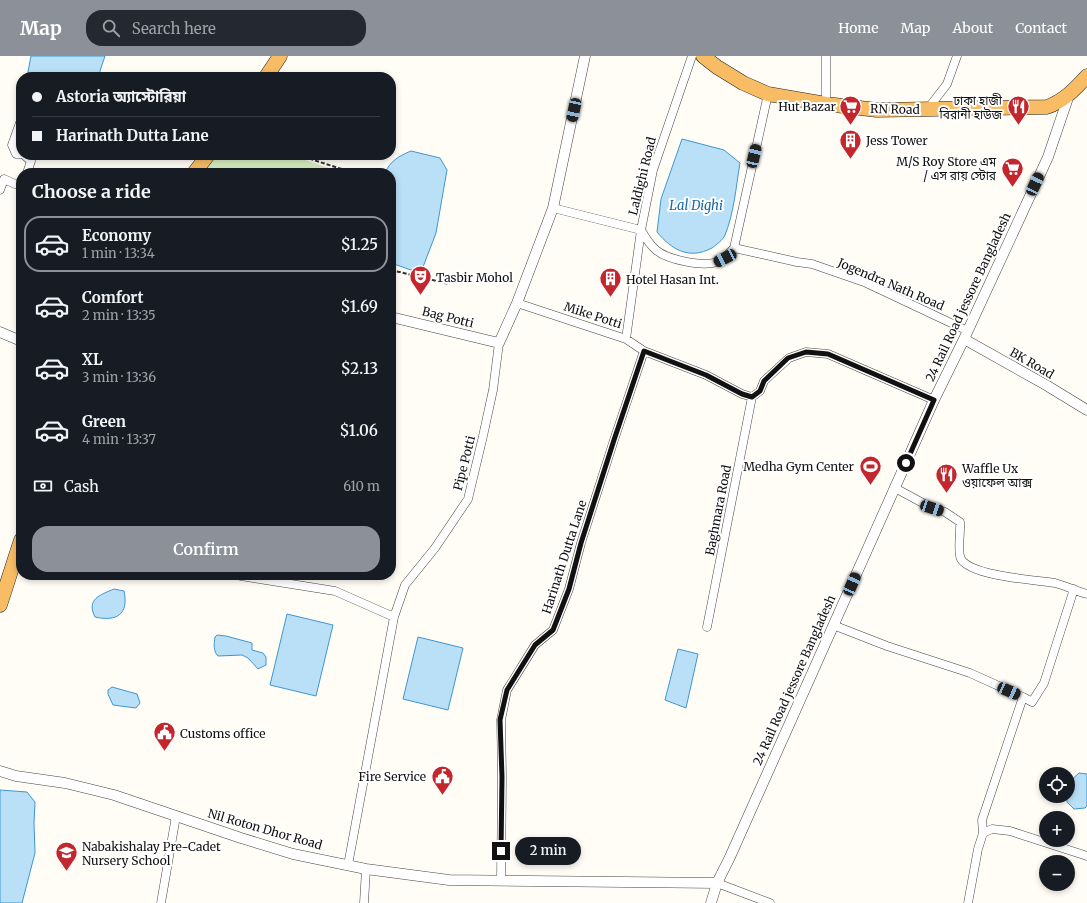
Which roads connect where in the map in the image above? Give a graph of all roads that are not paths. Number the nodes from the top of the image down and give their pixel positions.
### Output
1 (280, 56) edge
2 (585, 56) edge
3 (692, 56) edge
4 (703, 56) edge
5 (826, 56) edge
6 (956, 56) edge
7 (269, 72) edge
8 (1087, 76) edge
9 (768, 94) junction
10 (1069, 95) junction
11 (826, 104) junction
12 (927, 110) junction
13 (16, 134) edge
14 (16, 154) edge
15 (204, 160) edge
16 (198, 168) edge
17 (16, 184) edge
18 (0, 190) edge
19 (553, 208) junction
20 (641, 230) junction
21 (734, 248) junction
22 (517, 303) junction
23 (396, 318) edge
24 (0, 332) edge
25 (966, 335) junction
26 (626, 338) junction
27 (16, 339) edge
28 (499, 343) junction
29 (644, 351) junction
30 (752, 397) junction
31 (934, 400) junction
32 (1087, 410) edge
33 (895, 488) junction
34 (16, 555) edge
35 (264, 580) edge
36 (1074, 589) junction
37 (1087, 594) edge
38 (0, 605) edge
39 (394, 617) junction
40 (833, 625) junction
41 (707, 627) dead end
42 (1022, 696) junction
43 (0, 772) edge
44 (176, 816) junction
45 (983, 833) junction
46 (1087, 856) edge
47 (348, 865) junction
48 (366, 869) junction
49 (501, 881) junction
50 (717, 883) junction
51 (161, 903) edge
52 (364, 903) edge
53 (710, 903) edge
54 (770, 903) edge
55 (968, 903) edge

1 - 7 highway
2 - 19 street
3 - 20 street, Laldighi Road
4 - 9 highway, RN Road
5 - 11 street
6 - 12 street
8 - 10 highway, RN Road
9 - 11 highway, RN Road
9 - 21 street
10 - 12 highway, RN Road
10 - 25 street, 24 Rail Road jessore Bangladesh
11 - 12 highway, RN Road
13 - 14 street
15 - 16 highway
17 - 18 street
19 - 20 street
19 - 22 street
20 - 21 street, Laldighi Road
20 - 26 street, Mike Potti
21 - 25 street, Jogendra Nath Road
22 - 26 street, Mike Potti
22 - 28 street
23 - 28 street, Bag Potti
24 - 27 street
25 - 31 street, 24 Rail Road jessore Bangladesh
25 - 32 street, BK Road
26 - 29 street
28 - 39 street, Pipe Potti
29 - 30 street
29 - 49 street, Harinath Dutta Lane
30 - 31 street
30 - 41 street, Baghmara Road
31 - 33 street, 24 Rail Road jessore Bangladesh
33 - 36 street
33 - 40 street, 24 Rail Road jessore Bangladesh
34 - 38 highway
35 - 39 street
36 - 37 street
36 - 42 street
39 - 47 street
40 - 42 street
40 - 50 street, 24 Rail Road jessore Bangladesh
42 - 45 street
43 - 44 street, Nil Roton Dhor Road
44 - 47 street, Nil Roton Dhor Road
44 - 51 street
45 - 46 street
45 - 55 street
47 - 48 street, Nil Roton Dhor Road
48 - 49 street, Nil Roton Dhor Road
48 - 52 street
49 - 50 street, Nil Roton Dhor Road
50 - 53 street, 24 Rail Road jessore Bangladesh
50 - 54 street

